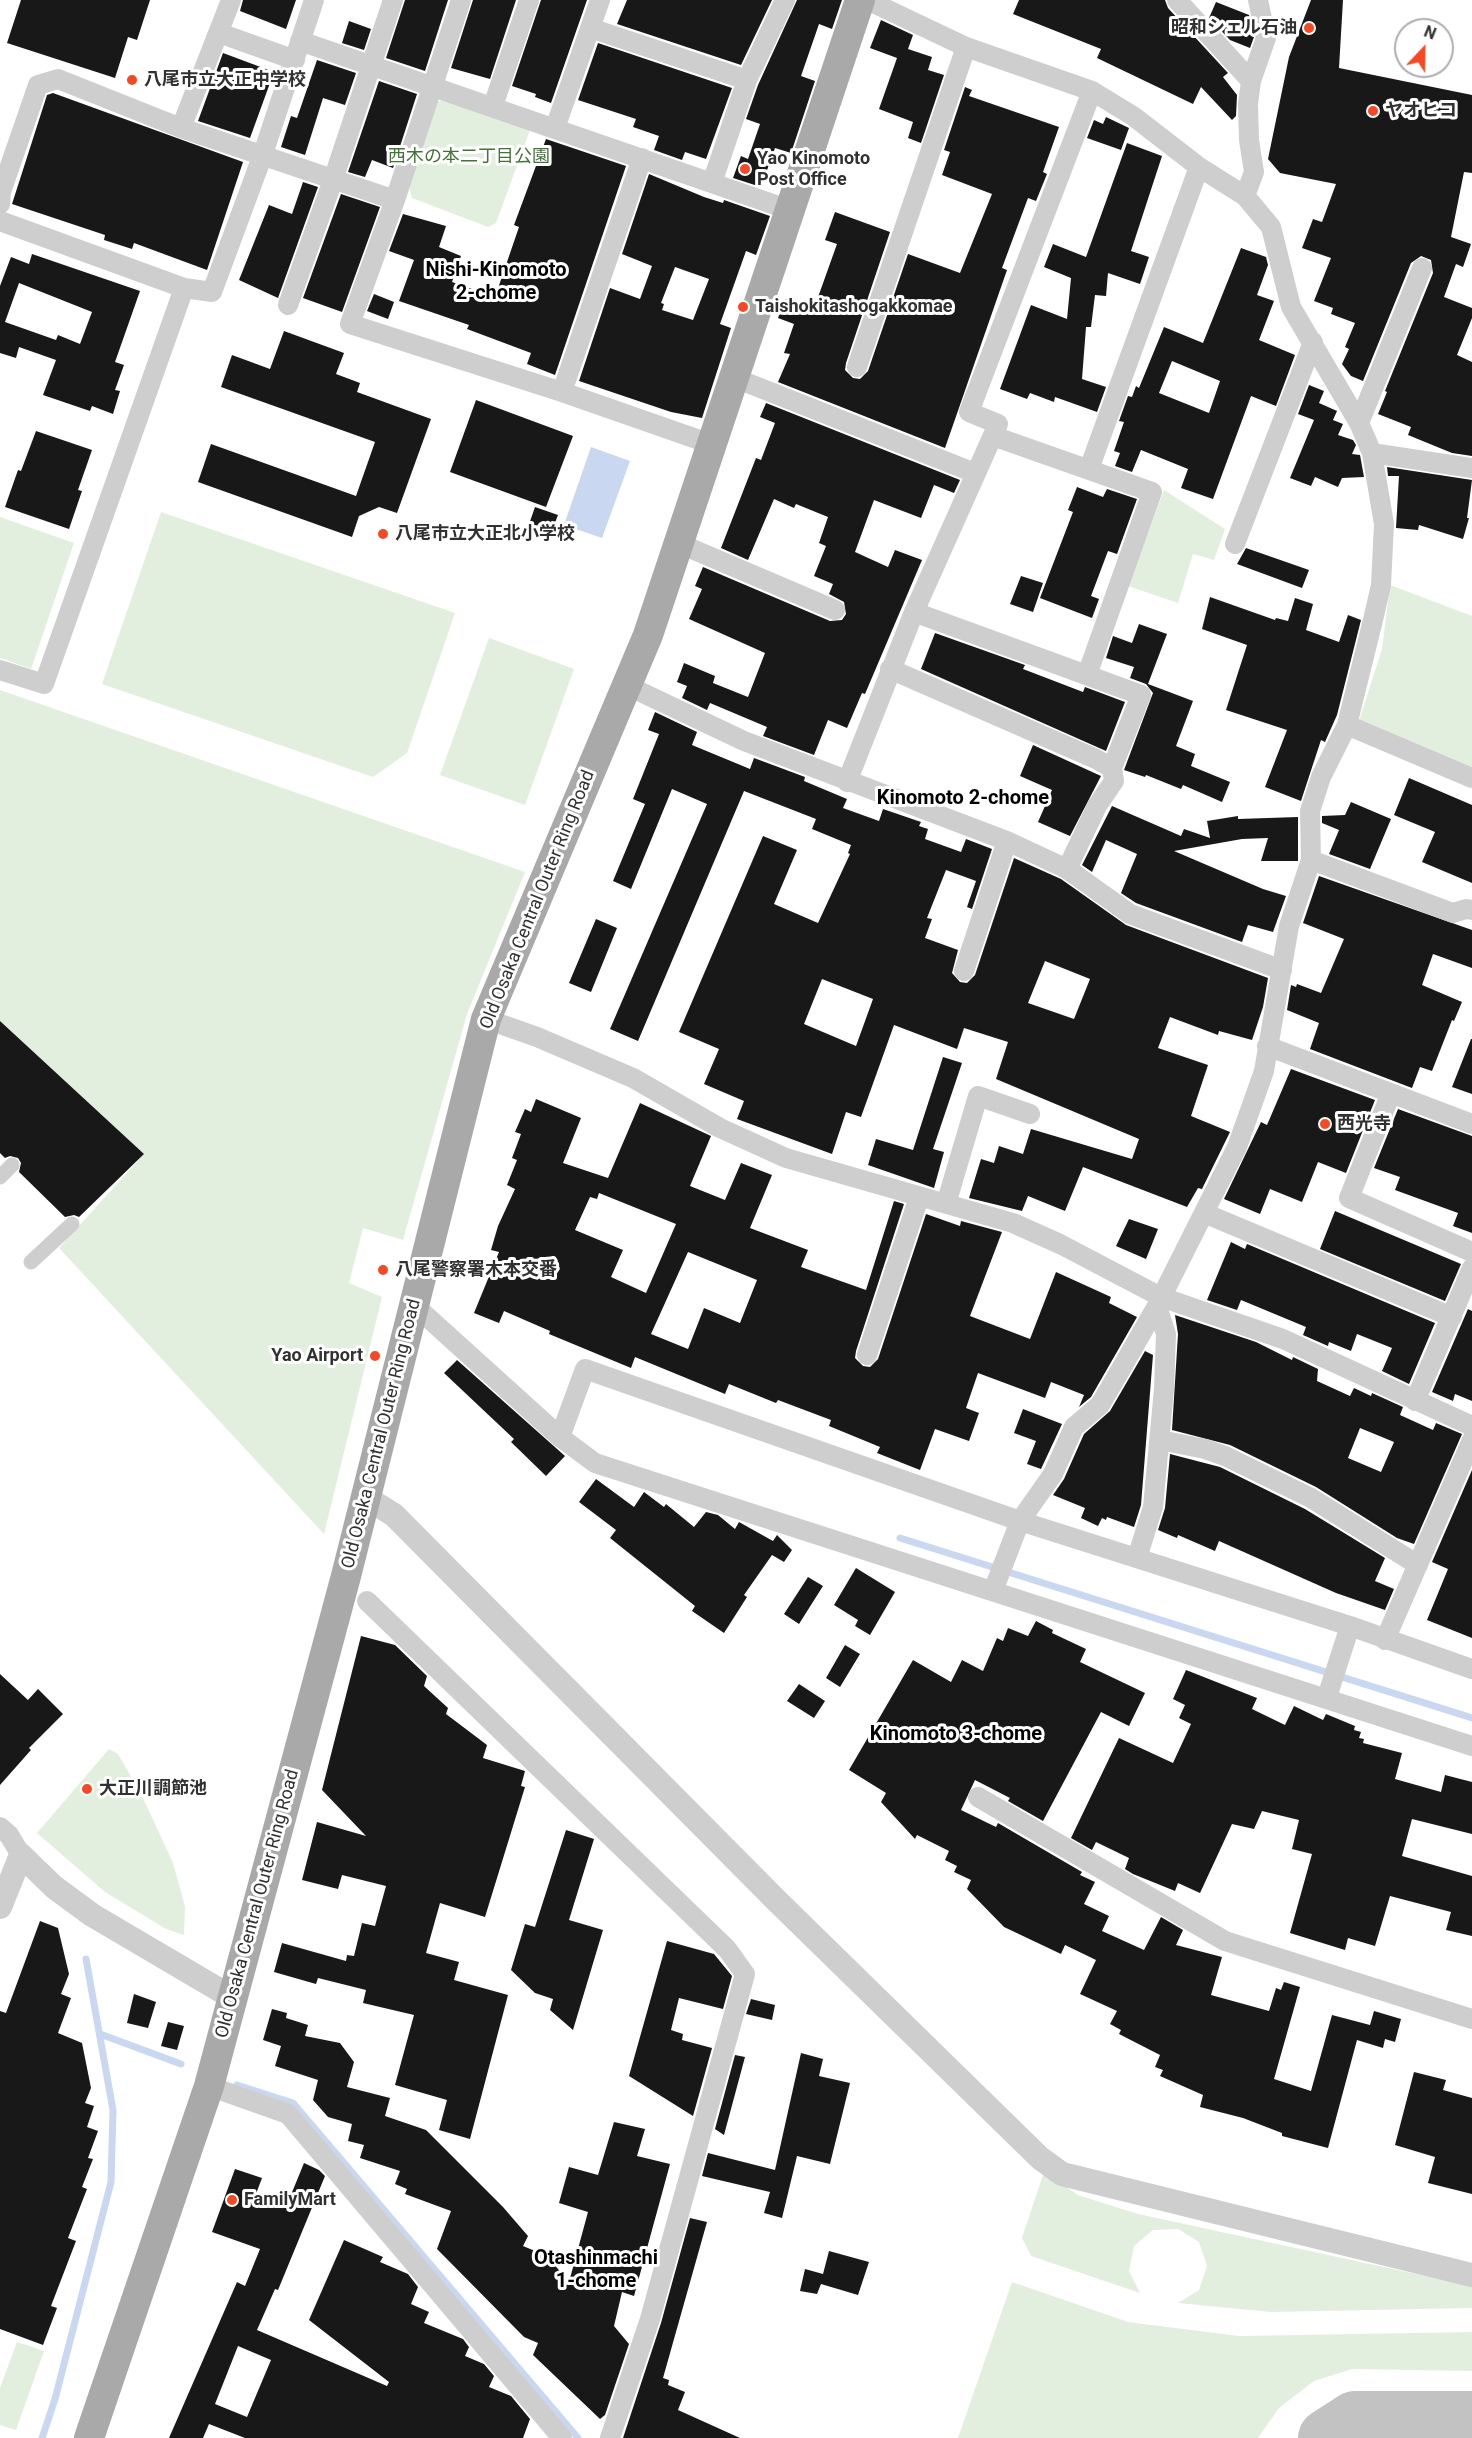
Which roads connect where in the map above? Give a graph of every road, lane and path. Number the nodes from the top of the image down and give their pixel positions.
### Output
1 (231, 0) edge
2 (314, 0) edge
3 (393, 0) edge
4 (461, 0) edge
5 (529, 0) edge
6 (600, 0) edge
7 (785, 0) edge
8 (860, 0) edge
9 (867, 0) edge
10 (1177, 0) edge
11 (1258, 0) edge
12 (590, 28) junction
13 (219, 33) junction
14 (966, 47) junction
15 (298, 50) junction
16 (371, 65) junction
17 (747, 80) junction
18 (1251, 81) junction
19 (433, 86) junction
20 (1092, 90) junction
21 (493, 106) junction
22 (181, 128) junction
23 (555, 129) junction
24 (262, 157) junction
25 (642, 158) junction
26 (1199, 167) junction
27 (333, 180) junction
28 (712, 183) junction
29 (1245, 195) junction
30 (395, 200) junction
31 (0, 204) edge
32 (790, 210) junction
33 (0, 220) edge
34 (1422, 268) dead end
35 (184, 288) junction
36 (288, 305) dead end
37 (1313, 342) junction
38 (857, 367) dead end
39 (735, 378) junction
40 (562, 392) junction
41 (1359, 423) junction
42 (993, 436) junction
43 (711, 444) junction
44 (1372, 453) junction
45 (1472, 468) edge
46 (1089, 469) junction
47 (975, 473) junction
48 (678, 543) junction
49 (1235, 544) dead end
50 (835, 610) dead end
51 (914, 612) junction
52 (890, 669) junction
53 (0, 670) edge
54 (1087, 675) junction
55 (626, 685) junction
56 (1347, 725) junction
57 (1112, 768) junction
58 (1472, 778) edge
59 (847, 782) junction
60 (1007, 841) junction
61 (1311, 860) junction
62 (1067, 869) junction
63 (1472, 910) edge
64 (1282, 970) junction
65 (964, 971) dead end
66 (486, 1020) junction
67 (1267, 1046) junction
68 (1391, 1093) junction
69 (1030, 1114) dead end
70 (1472, 1124) edge
71 (12, 1165) dead end
72 (0, 1177) edge
73 (919, 1197) junction
74 (946, 1204) junction
75 (1204, 1213) junction
76 (72, 1224) dead end
77 (1472, 1252) edge
78 (31, 1262) dead end
79 (1470, 1281) edge
80 (1159, 1302) junction
81 (414, 1305) junction
82 (1452, 1317) junction
83 (867, 1355) dead end
84 (1415, 1401) junction
85 (1472, 1426) edge
86 (560, 1437) junction
87 (1160, 1440) junction
88 (1472, 1440) edge
89 (366, 1497) junction
90 (1020, 1521) junction
91 (1137, 1558) junction
92 (1418, 1565) junction
93 (993, 1591) junction
94 (367, 1601) dead end
95 (1350, 1626) junction
96 (1385, 1640) junction
97 (1472, 1669) edge
98 (1327, 1697) junction
99 (1472, 1746) edge
100 (978, 1797) dead end
101 (0, 1827) edge
102 (10, 1853) edge
103 (0, 1907) edge
104 (233, 1998) junction
105 (1472, 2019) edge
106 (209, 2086) junction
107 (1472, 2275) edge
108 (92, 2436) edge
109 (562, 2438) edge
110 (610, 2438) edge

1 - 13 street
2 - 15 street
3 - 16 street
4 - 19 street
5 - 21 street
6 - 12 street
7 - 17 street
8 - 32 main road, Old Osaka Central Outer Ring Road
9 - 14 street
10 - 18 street
11 - 18 street
12 - 17 street
12 - 23 street
13 - 15 street
13 - 22 street
14 - 20 street
14 - 38 street
15 - 16 street
15 - 24 street
16 - 19 street
16 - 27 street
17 - 28 street
18 - 29 street
19 - 21 street
19 - 30 street
20 - 26 street
20 - 42 street
21 - 23 street
22 - 24 street
22 - 31 street
23 - 25 street
24 - 27 street
24 - 35 street
25 - 28 street
25 - 40 street
26 - 29 street
26 - 46 street
27 - 30 street
27 - 36 street
28 - 32 street
29 - 37 street
30 - 40 street
32 - 39 main road, Old Osaka Central Outer Ring Road
33 - 35 street
34 - 41 street
35 - 53 street
37 - 41 street
37 - 49 street
39 - 43 main road, Old Osaka Central Outer Ring Road
39 - 47 street
40 - 43 street
41 - 44 street
42 - 46 street
42 - 47 street
43 - 48 main road, Old Osaka Central Outer Ring Road
44 - 45 street
44 - 56 street
46 - 54 street
47 - 51 street
48 - 50 street
48 - 55 main road, Old Osaka Central Outer Ring Road
51 - 52 street
51 - 54 street
52 - 57 street
52 - 59 street
54 - 57 street
55 - 59 street
55 - 66 main road, Old Osaka Central Outer Ring Road
56 - 58 street
56 - 61 street
57 - 62 street
59 - 60 street
60 - 62 street
60 - 65 street
61 - 63 street
61 - 64 street
62 - 64 street
64 - 67 street
66 - 73 street
66 - 81 main road, Old Osaka Central Outer Ring Road
67 - 68 street
67 - 75 street
68 - 70 street
68 - 77 street
69 - 74 street
71 - 72 street
73 - 74 street
73 - 83 street
74 - 80 street
75 - 80 street
75 - 82 street
76 - 78 street
79 - 82 street
80 - 84 street
80 - 87 street
80 - 90 street
81 - 86 street
81 - 89 main road, Old Osaka Central Outer Ring Road
82 - 84 street
84 - 85 street
86 - 90 street
86 - 93 street
87 - 91 street
87 - 92 street
88 - 92 street
89 - 104 main road, Old Osaka Central Outer Ring Road
89 - 107 street
90 - 91 street
90 - 93 street
91 - 95 street
92 - 96 street
93 - 98 street
94 - 110 street
95 - 96 street
95 - 98 street
96 - 97 street
98 - 99 street
100 - 105 street
101 - 102 street
102 - 103 street
102 - 104 street
104 - 106 main road, Old Osaka Central Outer Ring Road
106 - 108 main road, Old Osaka Central Outer Ring Road
106 - 109 street

